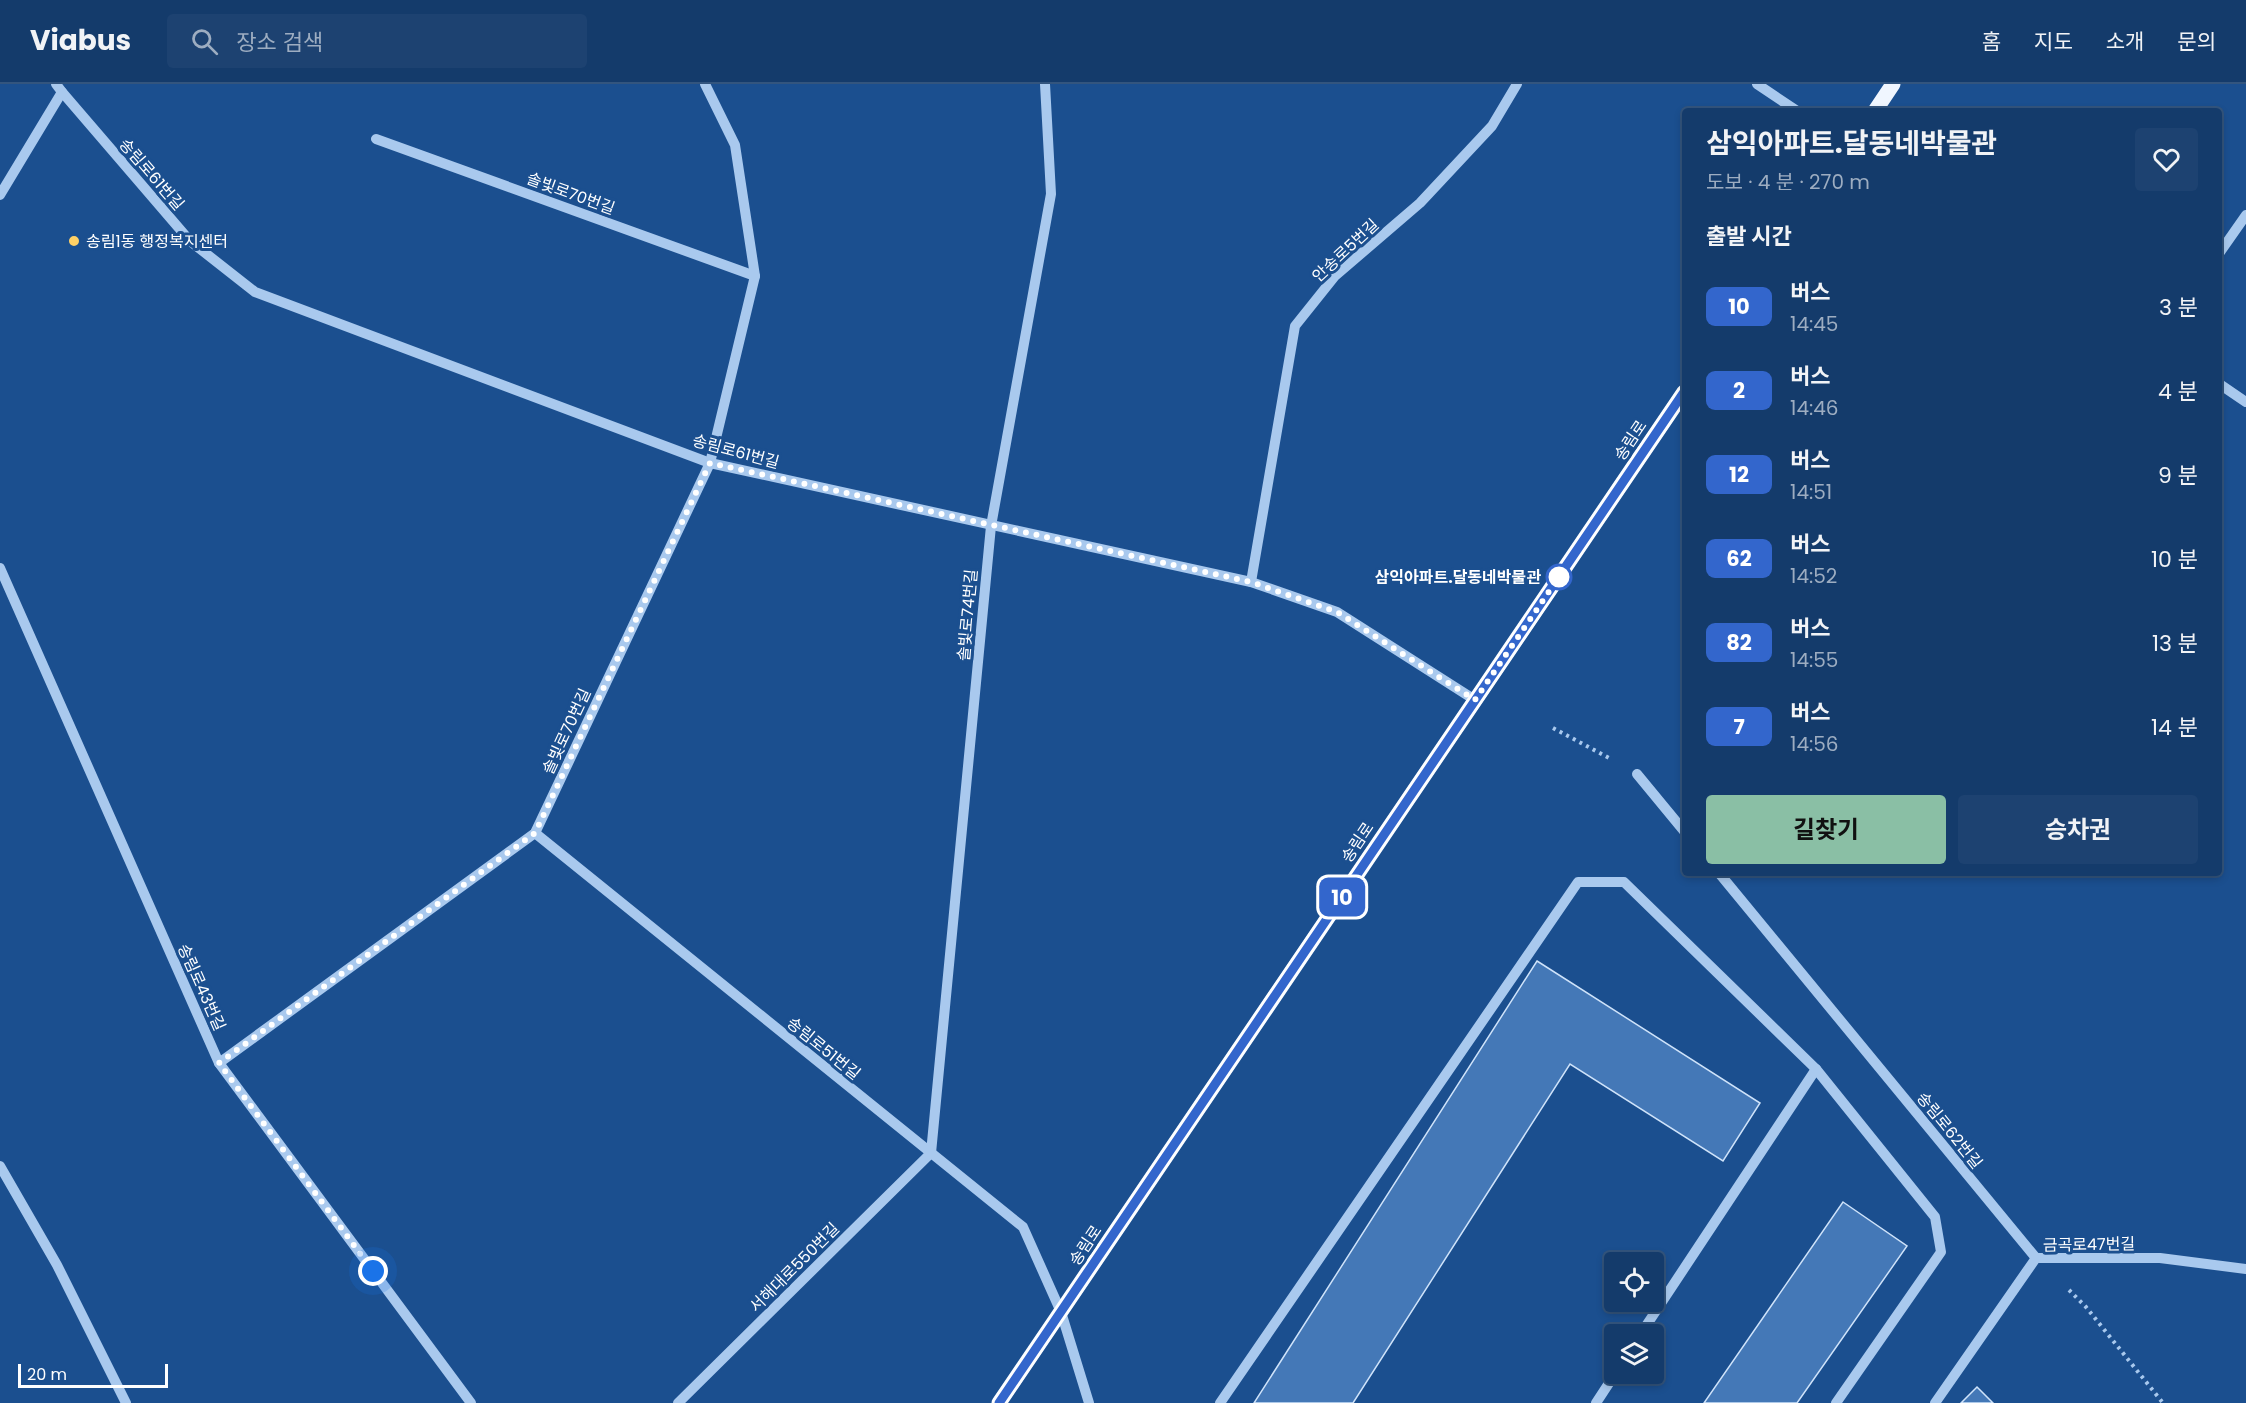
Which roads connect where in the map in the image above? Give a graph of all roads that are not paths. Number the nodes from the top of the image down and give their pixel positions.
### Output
1 (705, 84) edge
2 (1045, 84) edge
3 (1517, 84) edge
4 (1757, 84) edge
5 (1893, 84) edge
6 (59, 88) edge
7 (1793, 108) edge
8 (1877, 108) edge
9 (376, 139) dead end
10 (0, 195) edge
11 (2246, 214) edge
12 (2222, 249) edge
13 (755, 276) junction
14 (2222, 386) edge
15 (1682, 395) edge
16 (2246, 402) edge
17 (710, 463) junction
18 (991, 526) junction
19 (0, 568) edge
20 (1251, 582) junction
21 (1475, 700) junction
22 (1637, 774) road end
23 (1682, 829) edge
24 (535, 833) junction
25 (1721, 876) edge
26 (219, 1063) junction
27 (1816, 1069) junction
28 (931, 1153) junction
29 (0, 1166) edge
30 (2036, 1258) junction
31 (2246, 1269) edge
32 (1061, 1312) junction
33 (1647, 1324) edge
34 (1608, 1384) edge
35 (126, 1403) edge
36 (471, 1403) edge
37 (678, 1403) edge
38 (999, 1403) edge
39 (1089, 1403) edge
40 (1220, 1403) edge
41 (1596, 1403) edge
42 (1836, 1403) edge
43 (1935, 1403) edge

1 - 13 street, 솔빛로70번길
2 - 18 street, 솔빛로74번길
3 - 20 street, 안송로5번길
4 - 7 street
5 - 8 main road
6 - 10 street
6 - 17 street, 송림로61번길
9 - 13 street, 솔빛로70번길
11 - 12 street
13 - 17 street, 솔빛로70번길
14 - 16 street
15 - 21 main road, 송림로
17 - 18 street, 송림로61번길
17 - 24 street, 솔빛로70번길
18 - 20 street, 송림로61번길
18 - 28 street, 솔빛로74번길
19 - 26 street, 송림로43번길
20 - 21 street, 송림로61번길
21 - 32 main road, 송림로
22 - 23 street
24 - 26 street, 솔빛로70번길
24 - 28 street, 송림로51번길
25 - 30 street, 송림로62번길
26 - 36 street, 송림로43번길
27 - 33 street
27 - 40 street
27 - 42 street
28 - 32 street, 송림로51번길
28 - 37 street, 서해대로550번길
29 - 35 street
30 - 31 street, 금곡로47번길
30 - 43 street, 금곡로47번길
32 - 38 main road, 송림로
32 - 39 street, 송림로51번길
34 - 41 street

